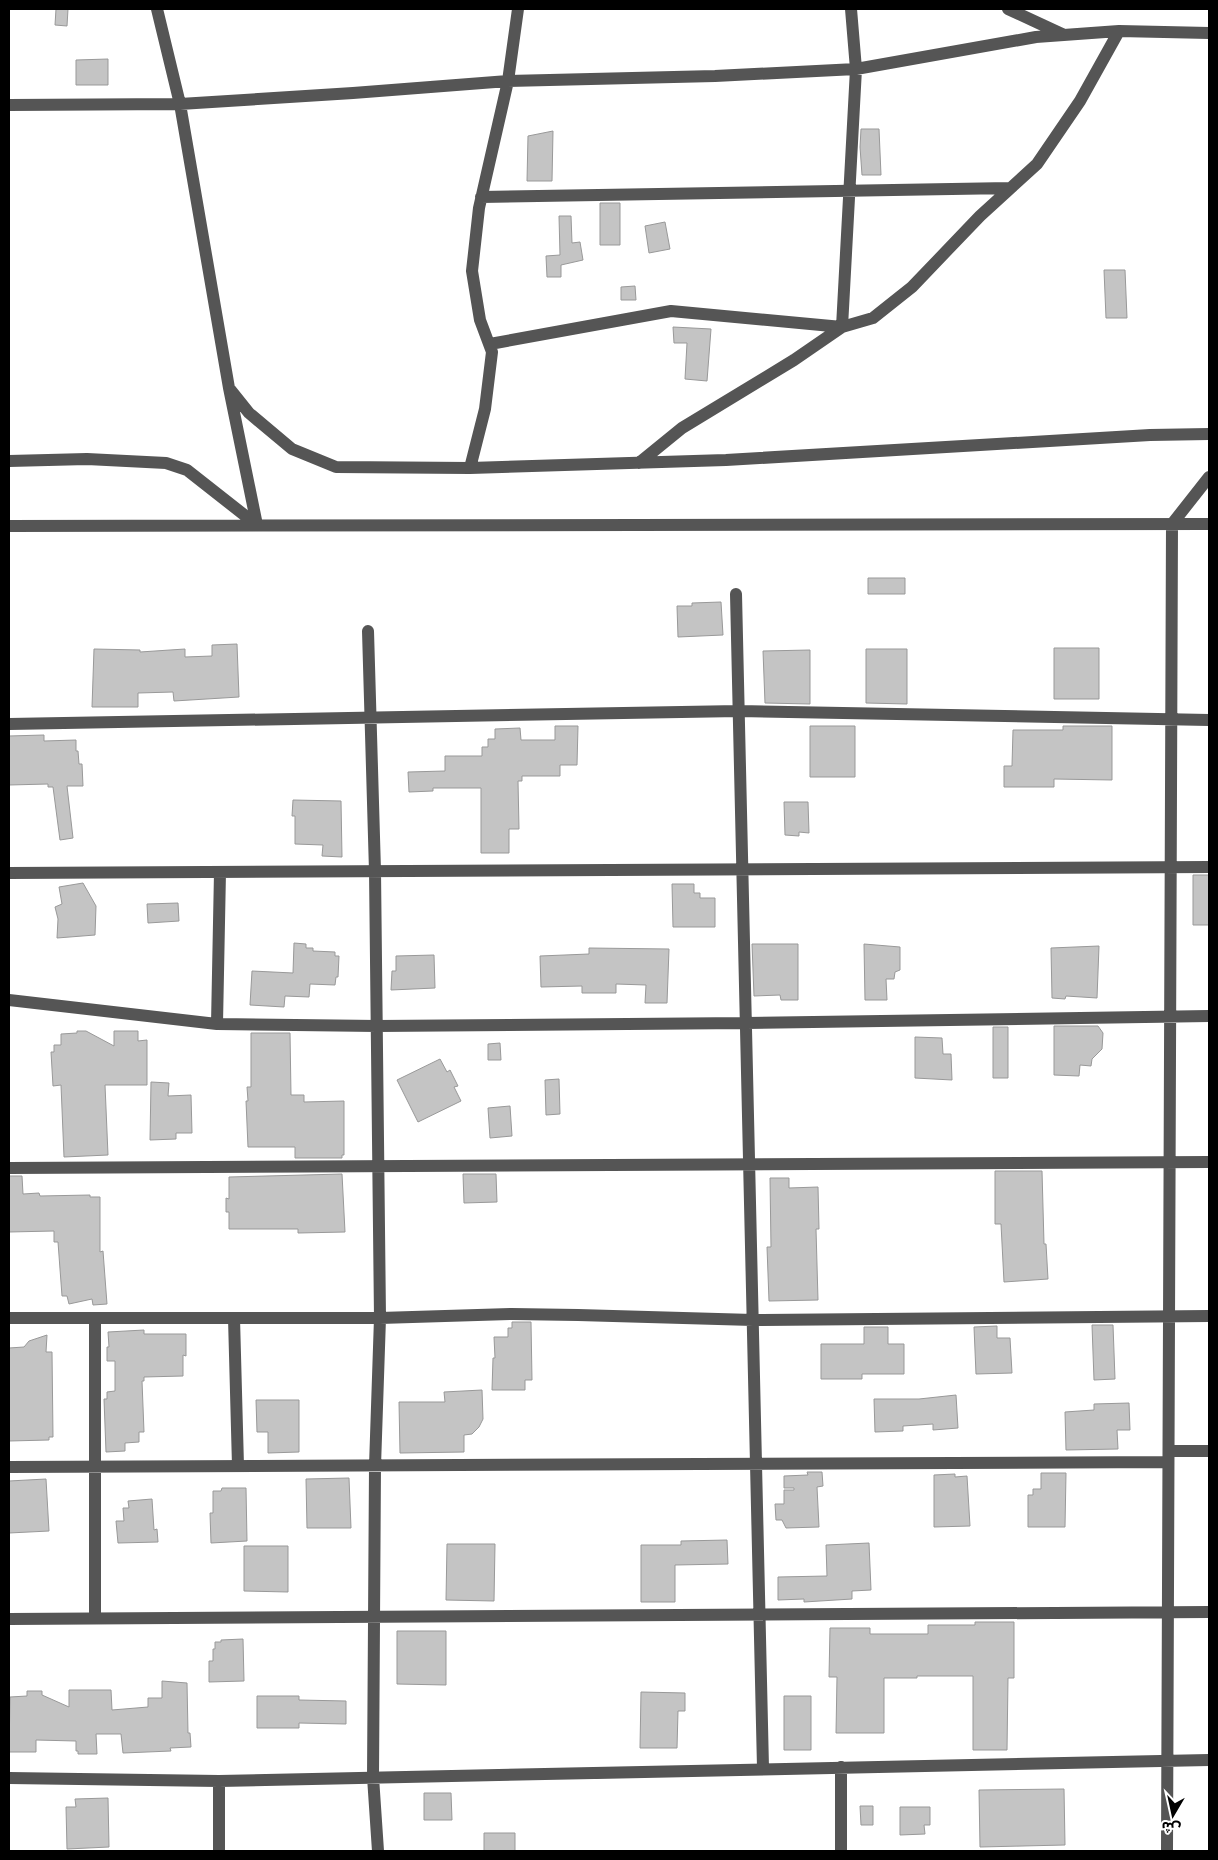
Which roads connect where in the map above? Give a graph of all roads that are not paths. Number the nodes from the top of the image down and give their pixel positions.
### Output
1 (157, 9) edge
2 (518, 9) edge
3 (851, 9) edge
4 (1008, 9) edge
5 (1119, 31) junction
6 (1209, 34) edge
7 (1065, 35) junction
8 (856, 69) junction
9 (508, 81) junction
10 (180, 104) junction
11 (9, 105) edge
12 (1010, 188) junction
13 (850, 191) junction
14 (481, 197) junction
15 (842, 327) junction
16 (490, 344) junction
17 (228, 388) junction
18 (1209, 434) edge
19 (9, 461) edge
20 (640, 463) junction
21 (470, 468) junction
22 (1209, 477) edge
23 (1172, 524) junction
24 (1209, 524) edge
25 (9, 526) edge
26 (257, 526) junction
27 (736, 594) dead end
28 (368, 631) dead end
29 (739, 711) junction
30 (370, 718) junction
31 (1172, 720) junction
32 (1209, 720) edge
33 (9, 724) edge
34 (1209, 867) edge
35 (1171, 868) junction
36 (742, 869) junction
37 (375, 871) junction
38 (220, 872) junction
39 (9, 873) edge
40 (9, 1000) edge
41 (1209, 1016) edge
42 (1170, 1017) junction
43 (746, 1023) junction
44 (217, 1024) junction
45 (377, 1026) junction
46 (1170, 1162) junction
47 (1209, 1162) edge
48 (749, 1164) junction
49 (378, 1166) junction
50 (9, 1168) edge
51 (1169, 1316) junction
52 (1209, 1316) edge
53 (9, 1318) edge
54 (234, 1318) junction
55 (380, 1318) junction
56 (95, 1319) junction
57 (753, 1320) junction
58 (1209, 1451) edge
59 (1168, 1456) junction
60 (756, 1464) junction
61 (238, 1466) junction
62 (375, 1466) junction
63 (9, 1467) edge
64 (95, 1467) junction
65 (1209, 1612) edge
66 (1168, 1613) junction
67 (759, 1615) junction
68 (373, 1617) junction
69 (95, 1618) junction
70 (9, 1619) edge
71 (1167, 1760) junction
72 (1209, 1760) edge
73 (841, 1767) junction
74 (763, 1768) junction
75 (372, 1777) junction
76 (9, 1778) edge
77 (219, 1781) junction
78 (219, 1851) edge
79 (378, 1851) edge
80 (841, 1851) edge
81 (1167, 1851) edge

1 - 10 street
2 - 9 street
3 - 8 street
4 - 7 street
5 - 6 street
5 - 7 street
5 - 12 street
7 - 8 street
8 - 9 street
8 - 13 street
9 - 10 street
9 - 14 street
10 - 11 street
10 - 17 street
12 - 13 street
12 - 15 street
13 - 14 street
13 - 15 street
14 - 16 street
15 - 16 street
15 - 20 street
16 - 21 street
17 - 21 street
17 - 26 street
18 - 20 street
19 - 26 street
20 - 21 street
22 - 23 street
23 - 24 street
23 - 26 street
23 - 31 street
25 - 26 street
27 - 29 street
28 - 30 street
29 - 30 street
29 - 31 street
29 - 36 street
30 - 33 street
30 - 37 street
31 - 32 street
31 - 35 street
34 - 35 street
35 - 36 street
35 - 42 street
36 - 37 street
36 - 43 street
37 - 38 street
37 - 45 street
38 - 39 street
38 - 44 street
40 - 44 street
41 - 42 street
42 - 43 street
42 - 46 street
43 - 45 street
43 - 48 street
44 - 45 street
45 - 49 street
46 - 47 street
46 - 48 street
46 - 51 street
48 - 49 street
48 - 57 street
49 - 50 street
49 - 55 street
51 - 52 street
51 - 57 street
51 - 59 street
53 - 56 street
54 - 55 street
54 - 56 street
54 - 61 street
55 - 57 street
55 - 62 street
56 - 64 street
57 - 60 street
58 - 59 street
59 - 60 street
59 - 66 street
60 - 62 street
60 - 67 street
61 - 62 street
61 - 64 street
62 - 68 street
63 - 64 street
64 - 69 street
65 - 66 street
66 - 67 street
66 - 71 street
67 - 68 street
67 - 74 street
68 - 69 street
68 - 75 street
69 - 70 street
71 - 72 street
71 - 73 street
71 - 81 street
73 - 74 street
73 - 80 street
74 - 75 street
75 - 77 street
75 - 79 street
76 - 77 street
77 - 78 street

